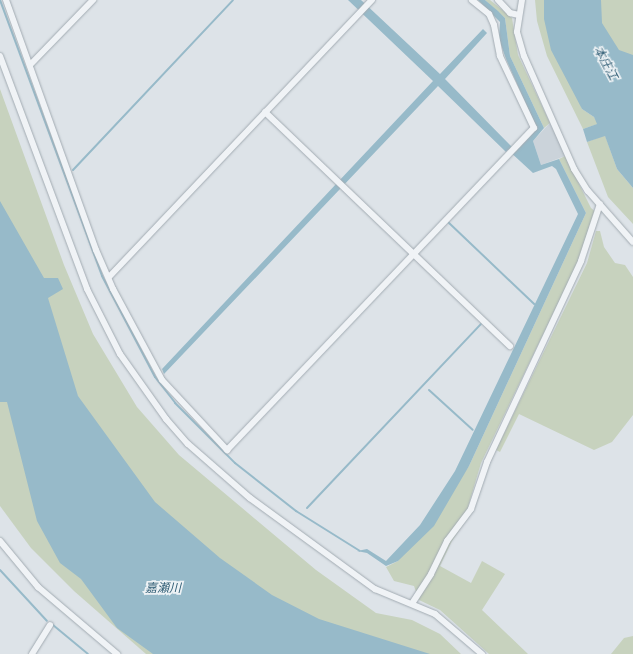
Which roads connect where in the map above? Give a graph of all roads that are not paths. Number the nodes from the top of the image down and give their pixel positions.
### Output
1 (6, 0) edge
2 (93, 0) edge
3 (472, 0) edge
4 (498, 0) edge
5 (522, 0) edge
6 (370, 2) edge
7 (519, 15) junction
8 (0, 56) edge
9 (30, 65) junction
10 (265, 112) junction
11 (600, 204) junction
12 (633, 242) edge
13 (413, 254) junction
14 (109, 277) junction
15 (510, 346) dead end
16 (0, 541) edge
17 (413, 602) junction
18 (50, 625) dead end
19 (32, 654) edge
20 (117, 654) edge
21 (482, 654) edge

1 - 9 street
2 - 9 street
3 - 13 street
4 - 7 street
5 - 7 street
6 - 10 street
7 - 11 street
8 - 17 street
9 - 14 street
10 - 13 street
10 - 14 street
11 - 12 street
11 - 17 street
13 - 14 street
13 - 15 street
16 - 20 street
17 - 21 street
18 - 19 street

